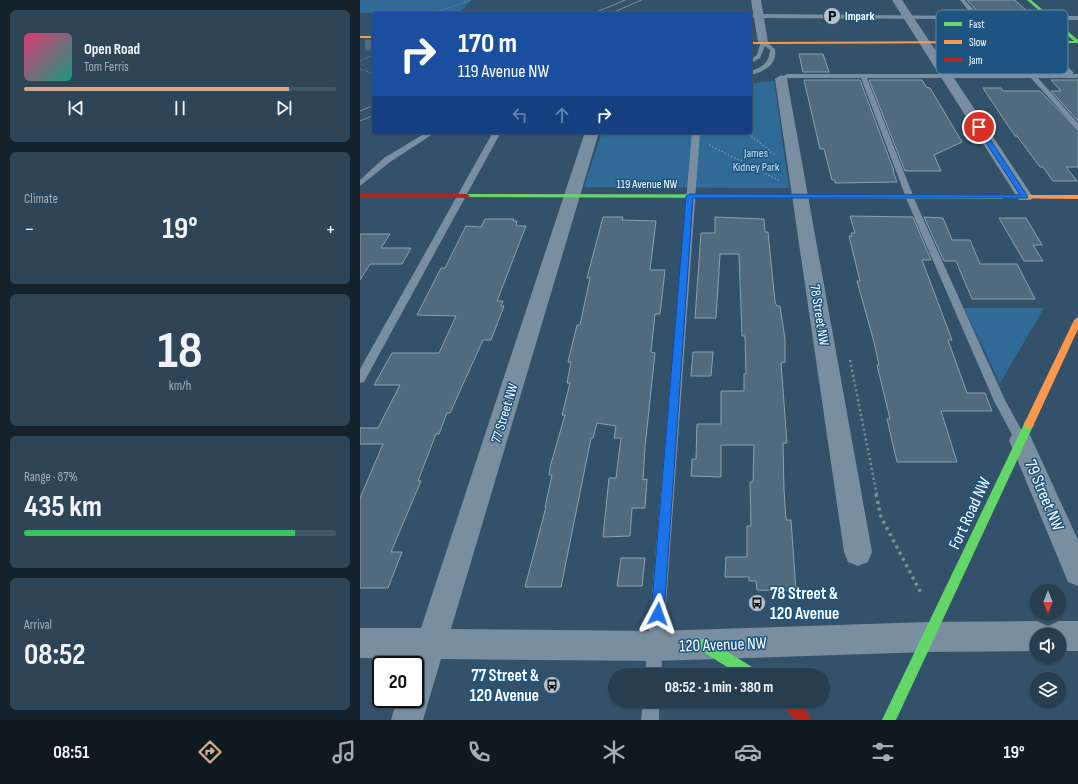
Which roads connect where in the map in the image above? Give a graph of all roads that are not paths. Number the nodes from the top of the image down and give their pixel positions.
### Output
1 (756, 0) edge
2 (897, 0) edge
3 (962, 0) edge
4 (1029, 0) edge
5 (971, 10) edge
6 (1041, 10) edge
7 (754, 16) edge
8 (909, 18) junction
9 (936, 18) edge
10 (1068, 33) edge
11 (372, 38) tunnel mouth
12 (936, 41) edge
13 (362, 42) edge
14 (752, 42) edge
15 (763, 42) junction
16 (924, 42) junction
17 (1068, 42) edge
18 (1078, 42) edge
19 (752, 61) edge
20 (936, 61) edge
21 (752, 73) edge
22 (863, 76) junction
23 (946, 76) junction
24 (1033, 76) junction
25 (1078, 76) edge
26 (781, 79) joint
27 (1078, 127) edge
28 (429, 134) edge
29 (495, 134) edge
30 (591, 134) edge
31 (695, 135) edge
32 (360, 184) edge
33 (800, 194) junction
34 (360, 196) edge
35 (462, 196) junction
36 (572, 196) junction
37 (690, 196) junction
38 (910, 197) junction
39 (1025, 197) junction
40 (1078, 197) edge
41 (1078, 320) edge
42 (360, 379) edge
43 (1021, 440) junction
44 (858, 552) dead end
45 (1078, 572) edge
46 (1030, 636) edge
47 (1066, 636) edge
48 (1078, 636) edge
49 (927, 637) junction
50 (360, 643) edge
51 (431, 643) junction
52 (705, 645) junction
53 (655, 646) junction
54 (424, 665) edge
55 (653, 668) edge
56 (741, 668) edge
57 (410, 708) edge
58 (651, 708) edge
59 (794, 708) edge
60 (407, 720) edge
61 (650, 720) edge
62 (804, 720) edge
63 (889, 720) edge

1 - 7 street
2 - 8 street
3 - 5 lane
4 - 6 street
7 - 8 lane
7 - 15 street
8 - 9 lane
8 - 16 street
10 - 18 street
11 - 13 street
12 - 16 street
14 - 15 street
15 - 16 street
15 - 19 lane
15 - 21 lane
16 - 20 street
17 - 18 street
22 - 23 lane
22 - 26 lane
22 - 38 lane
23 - 24 lane
23 - 39 street
24 - 25 lane
24 - 27 lane
26 - 33 street, 78 Street NW
28 - 32 lane
29 - 35 lane
30 - 36 street, 77 Street NW
31 - 37 lane
33 - 37 street, 119 Avenue NW
33 - 38 street, 119 Avenue NW
33 - 44 street, 78 Street NW
34 - 35 street, 119 Avenue NW
35 - 36 street, 119 Avenue NW
35 - 42 lane
36 - 37 street, 119 Avenue NW
36 - 51 street, 77 Street NW
37 - 53 lane
38 - 39 street, 119 Avenue NW
38 - 43 lane
39 - 40 street, 119 Avenue NW
41 - 43 street, Fort Road NW
43 - 45 street, 79 Street NW
43 - 49 street, Fort Road NW
46 - 49 street, 120 Avenue NW
47 - 48 street
49 - 52 street, 120 Avenue NW
49 - 63 street, Fort Road NW
50 - 51 street, 120 Avenue NW
51 - 53 street, 120 Avenue NW
51 - 54 street, 77 Street NW
52 - 53 street, 120 Avenue NW
52 - 56 street
53 - 55 lane
57 - 60 street
58 - 61 lane
59 - 62 street

